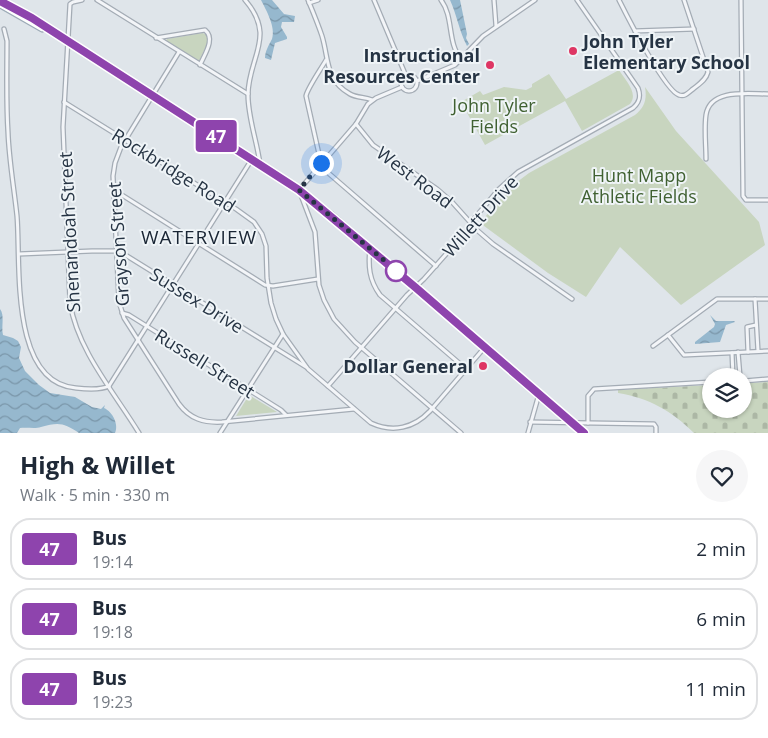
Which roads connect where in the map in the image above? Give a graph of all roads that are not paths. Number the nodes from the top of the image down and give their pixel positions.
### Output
1 (0, 0) edge
2 (82, 0) edge
3 (97, 0) edge
4 (245, 0) edge
5 (318, 0) edge
6 (374, 0) edge
7 (441, 0) edge
8 (494, 0) edge
9 (535, 0) edge
10 (577, 0) edge
11 (619, 0) edge
12 (684, 0) edge
13 (741, 0) edge
14 (308, 2) edge
15 (0, 6) edge
16 (496, 26) junction
17 (4, 28) dead end
18 (694, 29) junction
19 (635, 31) junction
20 (156, 38) junction
21 (68, 42) junction
22 (180, 52) junction
23 (462, 59) junction
24 (326, 60) junction
25 (200, 65) junction
26 (406, 76) junction
27 (417, 81) junction
28 (402, 87) junction
29 (248, 94) junction
30 (742, 94) junction
31 (768, 94) edge
32 (153, 96) junction
33 (372, 100) junction
34 (64, 102) junction
35 (356, 124) junction
36 (125, 140) junction
37 (252, 159) junction
38 (706, 159) dead end
39 (321, 163) junction
40 (260, 164) junction
41 (114, 190) junction
42 (299, 190) junction
43 (768, 200) edge
44 (225, 202) junction
45 (472, 224) junction
46 (199, 243) junction
47 (370, 248) junction
48 (116, 250) junction
49 (68, 252) junction
50 (19, 254) junction
51 (436, 266) junction
52 (318, 279) junction
53 (173, 285) junction
54 (268, 286) junction
55 (415, 287) junction
56 (768, 298) edge
57 (572, 299) dead end
58 (755, 299) junction
59 (395, 308) junction
60 (122, 313) junction
61 (756, 325) junction
62 (147, 326) junction
63 (283, 334) junction
64 (668, 334) junction
65 (138, 340) junction
66 (653, 346) dead end
67 (485, 347) junction
68 (274, 348) junction
69 (361, 348) junction
70 (758, 351) junction
71 (768, 351) edge
72 (738, 352) junction
73 (748, 352) junction
74 (732, 353) junction
75 (733, 368) edge
76 (739, 368) edge
77 (308, 369) junction
78 (466, 369) junction
79 (768, 379) edge
80 (752, 380) edge
81 (702, 382) edge
82 (109, 386) junction
83 (328, 386) junction
84 (248, 389) junction
85 (540, 394) junction
86 (354, 408) junction
87 (432, 409) junction
88 (286, 415) junction
89 (227, 422) junction
90 (530, 422) junction
91 (572, 422) junction
92 (588, 423) junction
93 (138, 433) edge
94 (220, 433) edge
95 (461, 433) edge
96 (528, 433) edge
97 (584, 433) edge
98 (656, 433) edge

1 - 21 main road
2 - 21 street, Shenandoah Street
3 - 20 street
4 - 29 street
5 - 14 street
6 - 26 street
7 - 23 street
8 - 16 street
9 - 16 street
10 - 45 street, Willett Drive
11 - 19 street
12 - 18 street
13 - 30 street
14 - 24 street
15 - 21 main road
16 - 23 street
17 - 50 street
18 - 19 street
18 - 19 street
20 - 22 street
20 - 25 street
21 - 32 main road
21 - 34 street, Shenandoah Street
22 - 25 street
22 - 32 street, Grayson Street
23 - 27 street
24 - 33 street
24 - 39 street
25 - 29 street
26 - 27 street
26 - 28 street
27 - 28 street
28 - 33 street
29 - 40 street
30 - 31 street
30 - 38 street
30 - 43 street
32 - 36 street, Grayson Street
32 - 37 main road
33 - 35 street
34 - 36 street, Rockbridge Road
34 - 49 street, Shenandoah Street
35 - 39 street
35 - 45 street, West Road
36 - 41 street, Grayson Street
36 - 44 street, Rockbridge Road
37 - 40 main road
37 - 44 street
39 - 42 street
39 - 51 street
40 - 42 main road
41 - 46 street
41 - 48 street, Grayson Street
42 - 47 main road
42 - 52 street
44 - 46 street
44 - 54 street, Rockbridge Road
45 - 51 street, Willett Drive
45 - 57 street, West Road
46 - 53 street
46 - 54 street
47 - 55 main road
47 - 59 street
48 - 49 street
48 - 53 street, Sussex Drive
48 - 60 street, Grayson Street
49 - 50 street
49 - 82 street, Shenandoah Street
50 - 82 street
51 - 55 street, Willett Drive
52 - 54 street
52 - 69 street
53 - 62 street
53 - 68 street, Sussex Drive
54 - 63 street, Rockbridge Road
55 - 59 street, Willett Drive
55 - 67 main road
56 - 58 street
58 - 61 street
58 - 64 street
59 - 69 street, Willett Drive
59 - 78 street
60 - 62 street, Russell Street
60 - 65 street, Grayson Street
61 - 70 street
61 - 73 street
62 - 65 street
62 - 84 street, Russell Street
63 - 68 street
63 - 77 street, Rockbridge Road
64 - 66 street
64 - 74 street
65 - 82 street
65 - 89 street, Grayson Street
67 - 78 street, Rockbridge Road
67 - 85 main road
68 - 77 street, Sussex Drive
68 - 84 street
69 - 83 street, Willett Drive
69 - 87 street
70 - 71 street
70 - 73 street
72 - 73 street
72 - 74 street
72 - 76 street
74 - 75 street
77 - 83 street, Rockbridge Road
78 - 87 street, Rockbridge Road
79 - 80 street
81 - 92 street
82 - 93 street, Shenandoah Street
83 - 86 street, Rockbridge Road
84 - 88 street, Russell Street
84 - 89 street
85 - 90 street
85 - 91 main road
86 - 87 street, Rockbridge Road
86 - 88 street, Grayson Street
87 - 95 street
88 - 89 street, Grayson Street
89 - 94 street
90 - 91 street
90 - 96 street
91 - 92 street
91 - 97 main road
92 - 98 street

